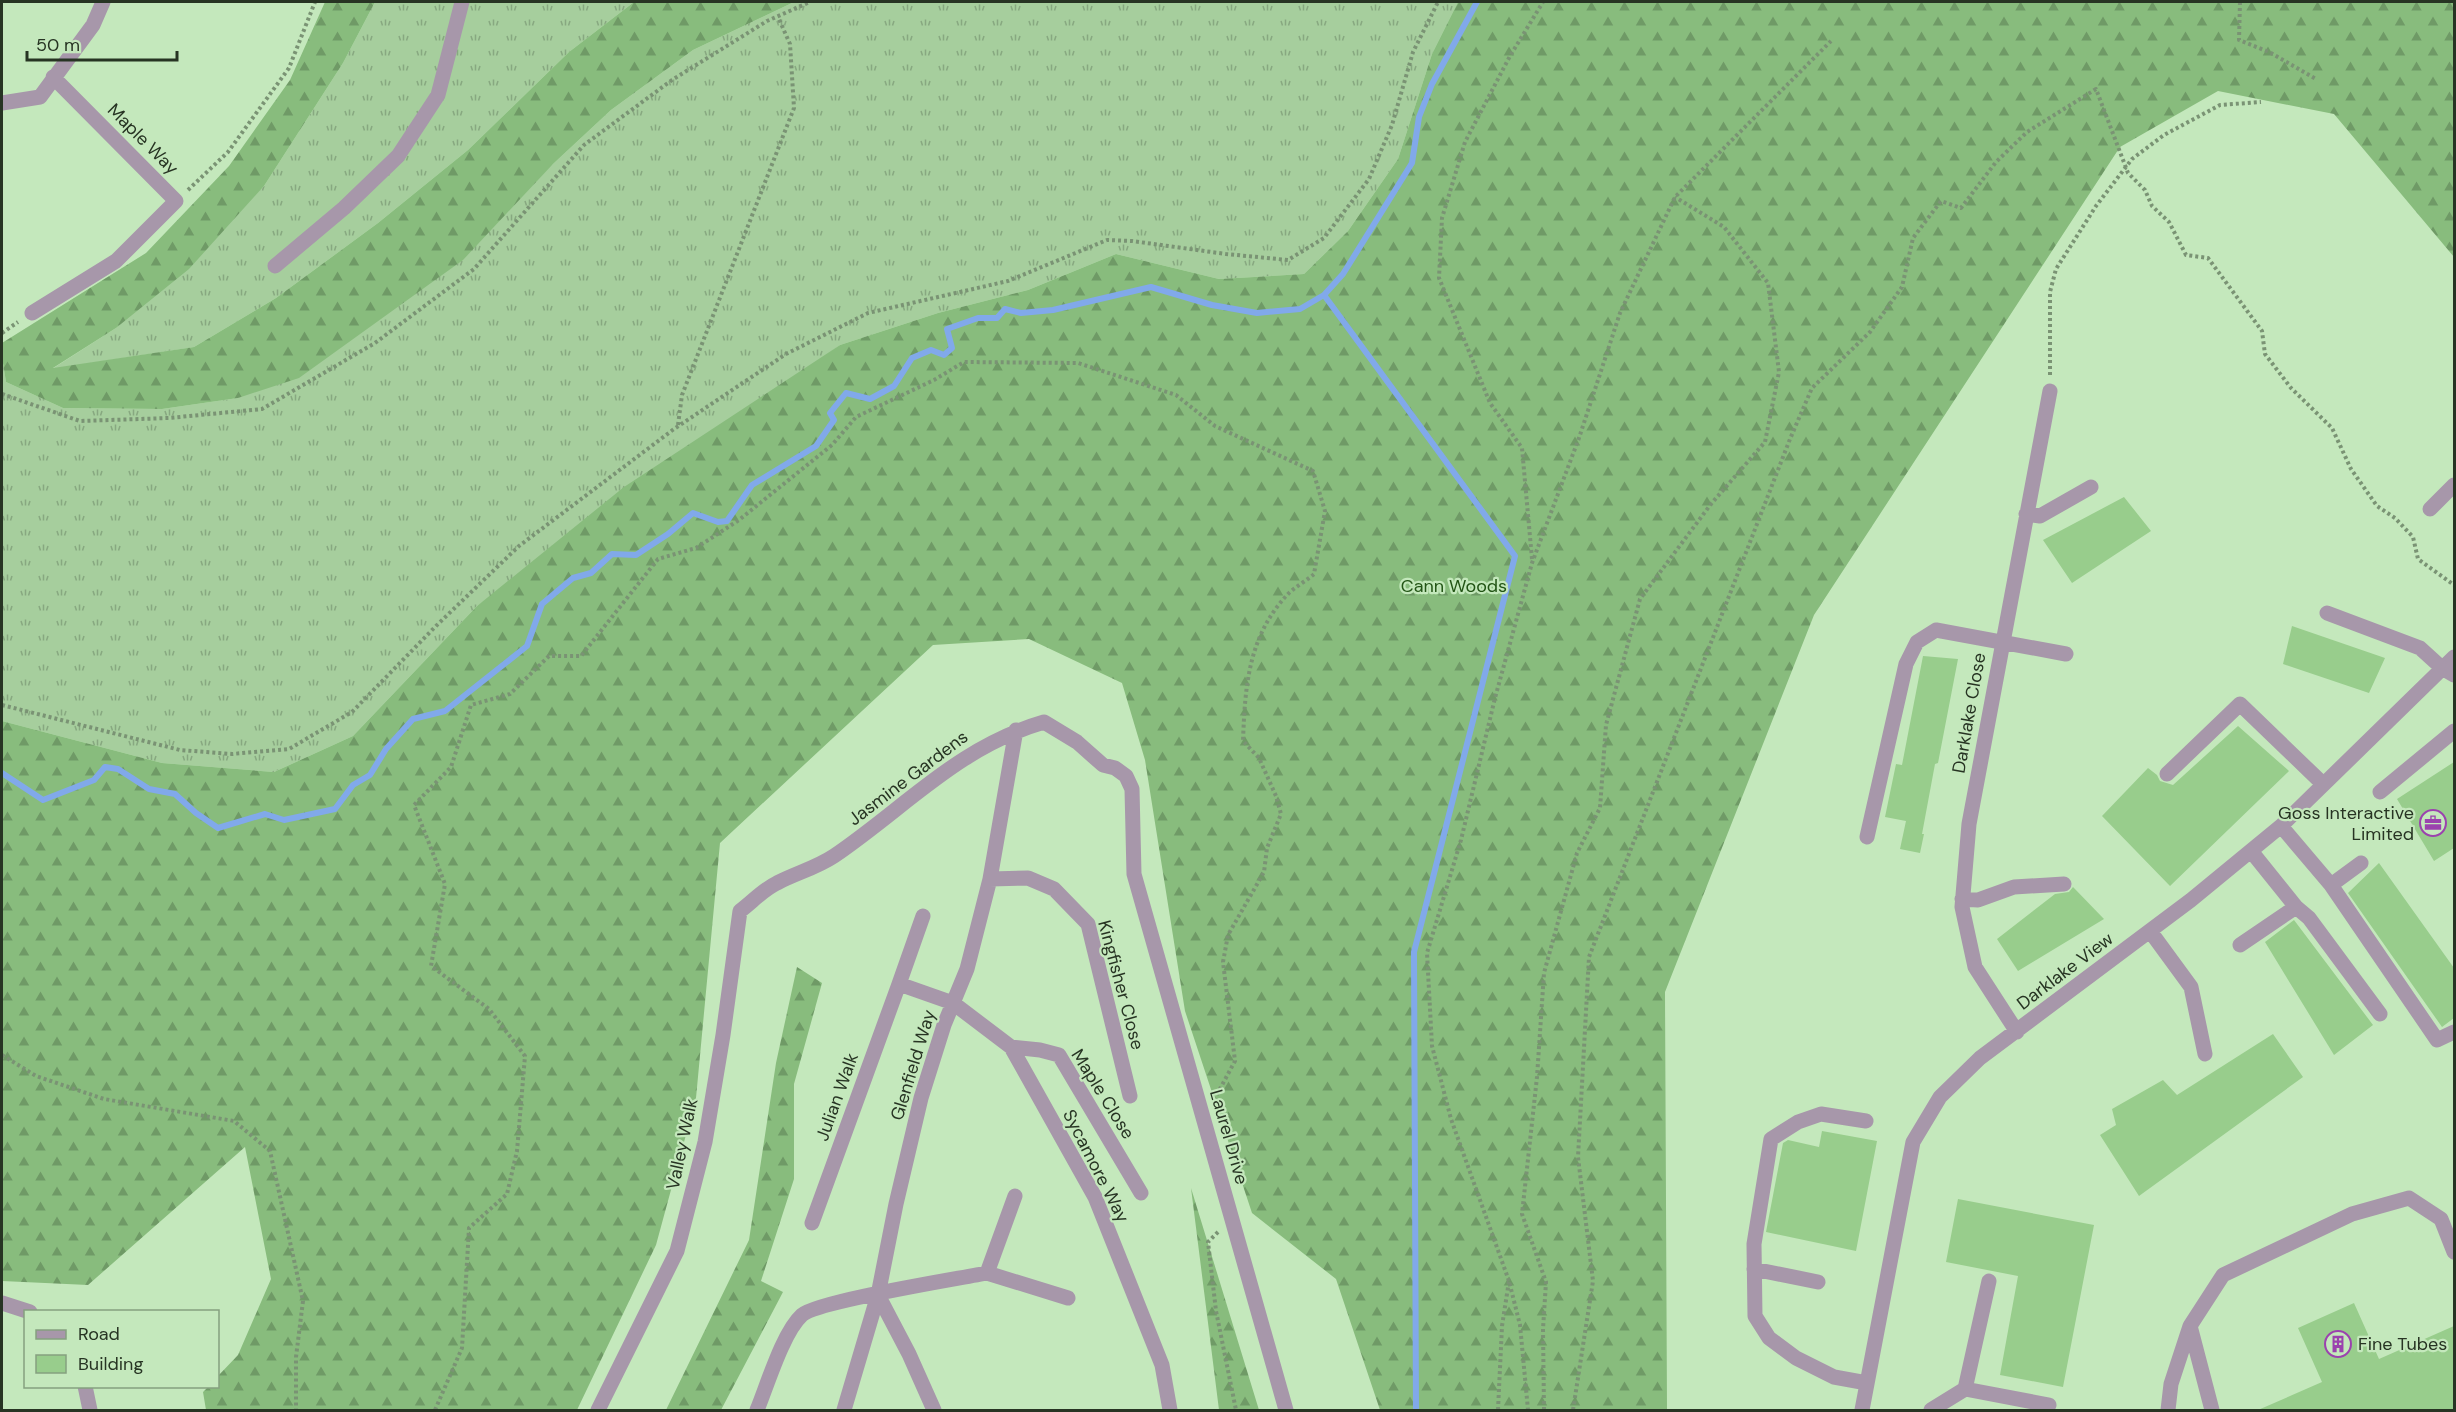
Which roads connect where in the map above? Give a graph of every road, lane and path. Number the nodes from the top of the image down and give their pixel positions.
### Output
1 (103, 2) edge
2 (315, 2) edge
3 (462, 2) edge
4 (810, 2) edge
5 (1437, 2) edge
6 (1543, 2) edge
7 (2240, 2) edge
8 (778, 17) junction
9 (1831, 40) dead end
10 (53, 77) junction
11 (2316, 79) dead end
12 (2261, 102) dead end
13 (2, 103) edge
14 (2125, 167) junction
15 (1675, 197) junction
16 (177, 201) junction
17 (275, 266) dead end
18 (32, 313) dead end
19 (2050, 391) joint
20 (2, 394) edge
21 (678, 426) junction
22 (2454, 485) edge
23 (2091, 487) dead end
24 (2430, 509) dead end
25 (2026, 514) junction
26 (1532, 563) junction
27 (2454, 585) edge
28 (2327, 613) dead end
29 (2002, 640) junction
30 (2066, 654) dead end
31 (2454, 657) edge
32 (2448, 671) edge
33 (2, 705) edge
34 (1016, 730) junction
35 (2454, 730) edge
36 (2167, 774) dead end
37 (1126, 776) joint
38 (2323, 784) junction
39 (2380, 792) dead end
40 (2281, 826) junction
41 (1867, 837) dead end
42 (2251, 851) junction
43 (2361, 864) dead end
44 (990, 879) junction
45 (775, 884) joint
46 (2064, 884) dead end
47 (2331, 885) junction
48 (1962, 899) junction
49 (2296, 906) junction
50 (923, 916) dead end
51 (2150, 931) junction
52 (2240, 945) dead end
53 (899, 984) junction
54 (953, 1003) junction
55 (2380, 1014) dead end
56 (2017, 1032) junction
57 (2454, 1032) edge
58 (1011, 1047) junction
59 (2205, 1054) dead end
60 (2, 1055) edge
61 (1130, 1096) dead end
62 (1204, 1118) junction
63 (1866, 1121) dead end
64 (1141, 1193) dead end
65 (1015, 1196) dead end
66 (1232, 1217) junction
67 (812, 1223) dead end
68 (2454, 1252) edge
69 (1754, 1269) junction
70 (987, 1273) junction
71 (1509, 1281) junction
72 (1989, 1281) dead end
73 (1818, 1282) dead end
74 (878, 1294) junction
75 (1068, 1298) dead end
76 (2, 1303) edge
77 (26, 1310) edge
78 (2190, 1326) junction
79 (1867, 1383) junction
80 (85, 1388) edge
81 (1965, 1389) junction
82 (2049, 1406) dead end
83 (90, 1410) edge
84 (296, 1410) edge
85 (435, 1410) edge
86 (598, 1410) edge
87 (757, 1410) edge
88 (844, 1410) edge
89 (934, 1410) edge
90 (1170, 1410) edge
91 (1236, 1410) edge
92 (1286, 1410) edge
93 (1498, 1410) edge
94 (1528, 1410) edge
95 (1544, 1410) edge
96 (1573, 1410) edge
97 (1862, 1410) edge
98 (1931, 1410) edge
99 (2168, 1410) edge
100 (2212, 1410) edge

1 - 10 street
2 - 16 path
3 - 17 street
4 - 8 path
5 - 21 path
6 - 26 path
7 - 11 path
8 - 20 path
8 - 21 path
9 - 15 path
10 - 13 street
10 - 16 street, Maple Way
12 - 14 path
14 - 19 path
14 - 27 path
14 - 96 path
15 - 26 path
15 - 95 path
16 - 18 street, Maple Way
19 - 25 street, Darklake Close
21 - 33 path
22 - 24 street
23 - 25 street
25 - 29 street, Darklake Close
26 - 71 path
28 - 32 street
29 - 30 street
29 - 41 street
29 - 48 street, Darklake Close
31 - 32 street, Darklake View
32 - 38 street, Darklake View
34 - 37 street, Jasmine Gardens
34 - 44 street, Glenfield Way
34 - 45 street, Jasmine Gardens
35 - 39 street
36 - 38 street
37 - 62 street, Laurel Drive
38 - 40 street, Darklake View
40 - 42 street, Darklake View
40 - 47 street
42 - 49 street
42 - 51 street, Darklake View
43 - 47 street
44 - 54 street, Glenfield Way
44 - 61 street, Kingfisher Close
45 - 86 street, Valley Walk
46 - 48 street
47 - 57 street
48 - 56 street, Darklake Close
49 - 52 street
49 - 55 street
50 - 53 street, Julian Walk
51 - 56 street, Darklake View
51 - 59 street
53 - 54 street
53 - 67 street, Julian Walk
54 - 58 street, Sycamore Way
54 - 74 street, Glenfield Way
56 - 79 street, Darklake View
58 - 64 street, Maple Close
58 - 90 street, Sycamore Way
60 - 84 path
62 - 66 street, Laurel Drive
62 - 85 path
63 - 69 street
65 - 70 street
66 - 91 path
66 - 92 street, Laurel Drive
68 - 78 street
69 - 73 street
69 - 79 street
70 - 74 street
70 - 75 street
71 - 93 path
71 - 94 path
72 - 81 street
74 - 87 street
74 - 88 street, Glenfield Way
74 - 89 street
76 - 77 street
78 - 99 street
78 - 100 street
79 - 97 street, Darklake View
80 - 83 street
81 - 82 street
81 - 98 street

